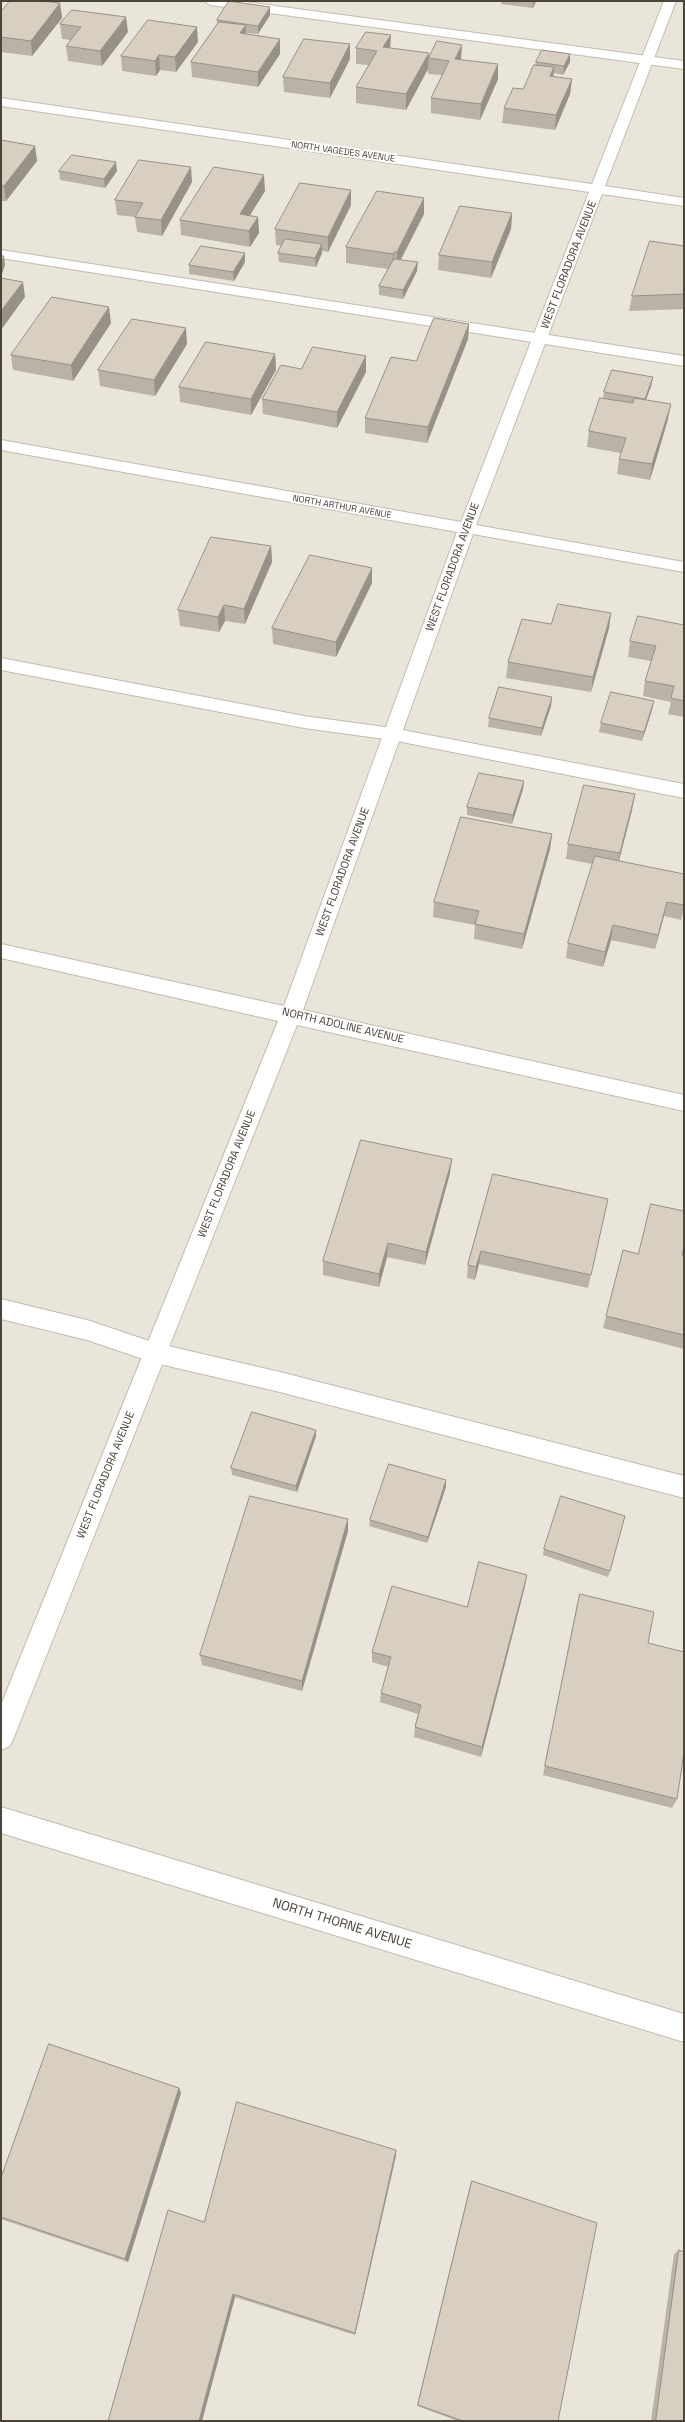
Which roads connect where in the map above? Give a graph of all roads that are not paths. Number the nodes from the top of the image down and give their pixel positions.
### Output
1 (210, 1) edge
2 (670, 1) edge
3 (648, 60) junction
4 (684, 65) edge
5 (1, 102) edge
6 (598, 189) junction
7 (684, 202) edge
8 (1, 254) edge
9 (540, 338) junction
10 (684, 361) edge
11 (1, 445) edge
12 (466, 530) junction
13 (684, 567) edge
14 (1, 664) edge
15 (392, 734) junction
16 (684, 791) edge
17 (1, 951) edge
18 (291, 1014) junction
19 (684, 1103) edge
20 (1, 1309) edge
21 (155, 1353) junction
22 (684, 1487) edge
23 (1, 1737) edge
24 (1, 1820) edge
25 (684, 2028) edge

1 - 3 street
2 - 3 street, WEST FLORADORA AVENUE
3 - 4 street
3 - 6 street, WEST FLORADORA AVENUE
5 - 6 street, NORTH VAGEDES AVENUE
6 - 7 street, NORTH VAGEDES AVENUE
6 - 9 street, WEST FLORADORA AVENUE
8 - 9 street
9 - 10 street
9 - 12 street, WEST FLORADORA AVENUE
11 - 12 street, NORTH ARTHUR AVENUE
12 - 13 street, NORTH ARTHUR AVENUE
12 - 15 street, WEST FLORADORA AVENUE
14 - 15 street
15 - 16 street
15 - 18 street, WEST FLORADORA AVENUE
17 - 18 street, NORTH ADOLINE AVENUE
18 - 19 street, NORTH ADOLINE AVENUE
18 - 21 street, WEST FLORADORA AVENUE
20 - 21 street
21 - 22 street
21 - 23 street, WEST FLORADORA AVENUE
24 - 25 street, NORTH THORNE AVENUE

